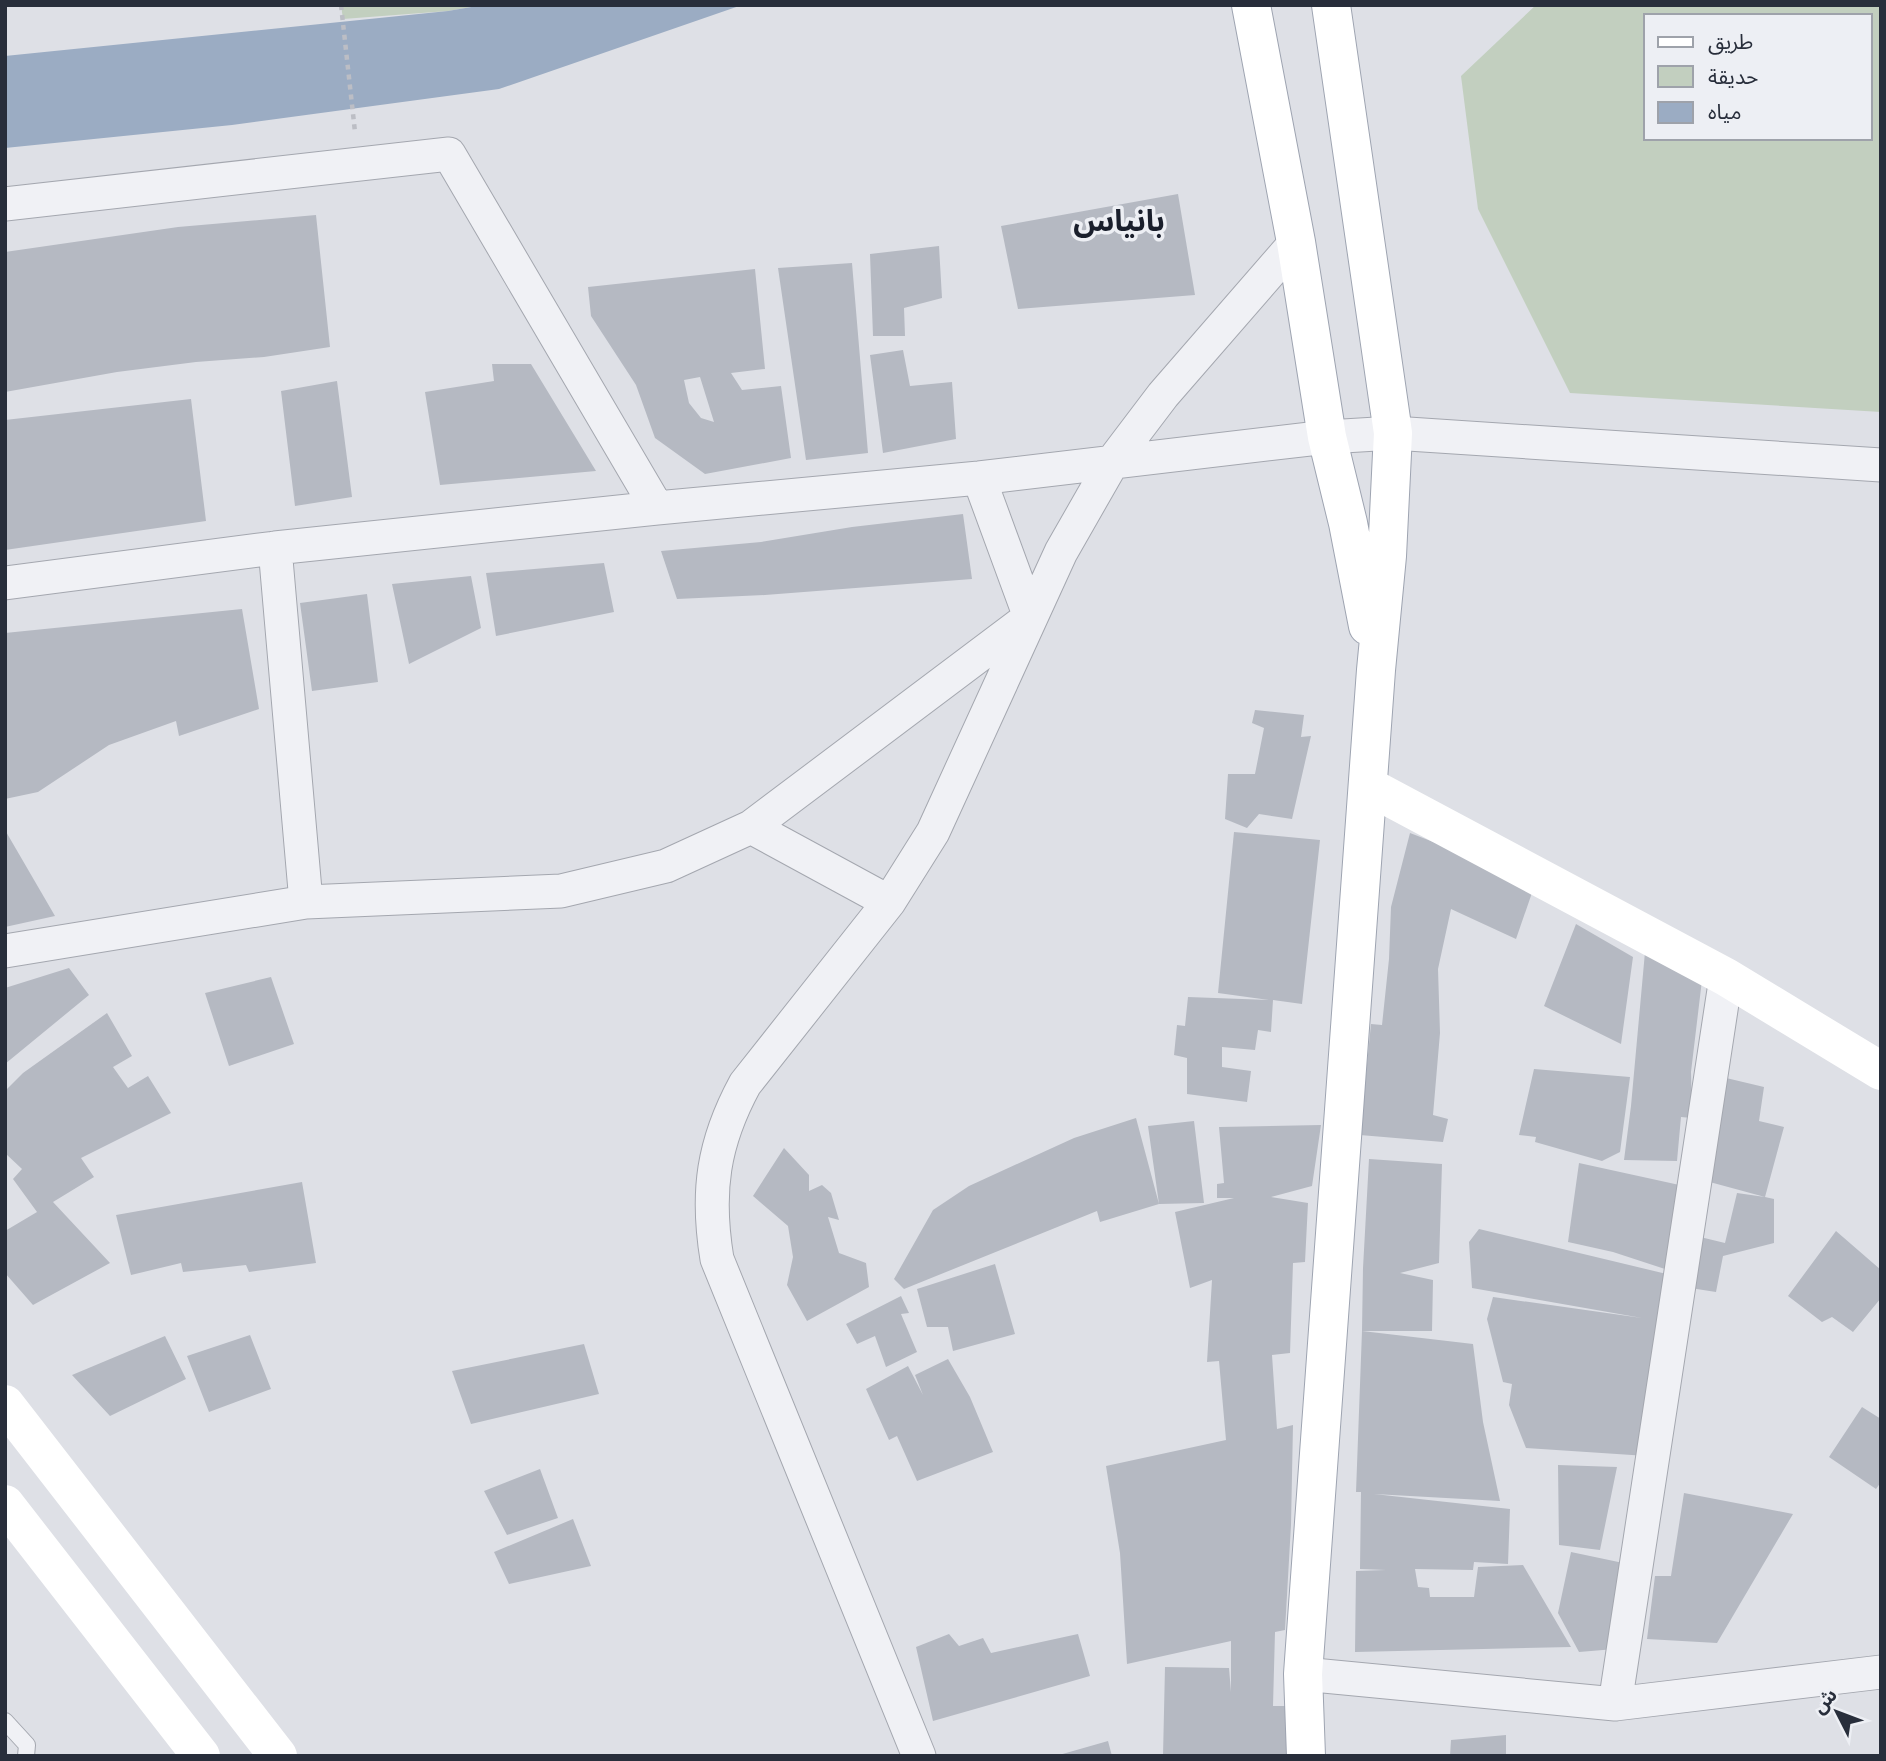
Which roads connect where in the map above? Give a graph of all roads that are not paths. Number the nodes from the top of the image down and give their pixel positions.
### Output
1 (1251, 5) edge
2 (1331, 5) edge
3 (5, 204) edge
4 (1296, 242) junction
5 (1393, 433) junction
6 (1327, 437) junction
7 (1113, 461) junction
8 (1881, 465) edge
9 (979, 478) junction
10 (657, 508) junction
11 (275, 548) junction
12 (5, 583) edge
13 (1030, 617) junction
14 (1376, 670) junction
15 (1367, 786) junction
16 (751, 827) junction
17 (306, 902) junction
18 (889, 902) junction
19 (5, 951) edge
20 (1726, 977) junction
21 (1881, 1071) edge
22 (5, 1404) edge
23 (5, 1504) edge
24 (1881, 1672) edge
25 (1303, 1674) junction
26 (1615, 1704) junction
27 (5, 1721) edge
28 (26, 1756) edge
29 (201, 1756) edge
30 (278, 1756) edge
31 (919, 1756) edge
32 (1306, 1756) edge

1 - 4 main road
2 - 5 main road
3 - 10 street
4 - 6 main road
4 - 7 street
5 - 6 street
5 - 8 street
5 - 14 main road
6 - 7 street
6 - 14 main road
7 - 9 street
7 - 13 street
9 - 10 street
9 - 13 street
10 - 11 street
11 - 12 street
11 - 17 street
13 - 16 street
13 - 18 street
14 - 15 main road
15 - 20 main road
15 - 25 main road
16 - 17 street
16 - 18 street
17 - 19 street
18 - 31 street
20 - 21 main road
20 - 26 street
22 - 30 main road
23 - 29 main road
24 - 26 street
25 - 26 street
25 - 32 main road
27 - 28 lane

